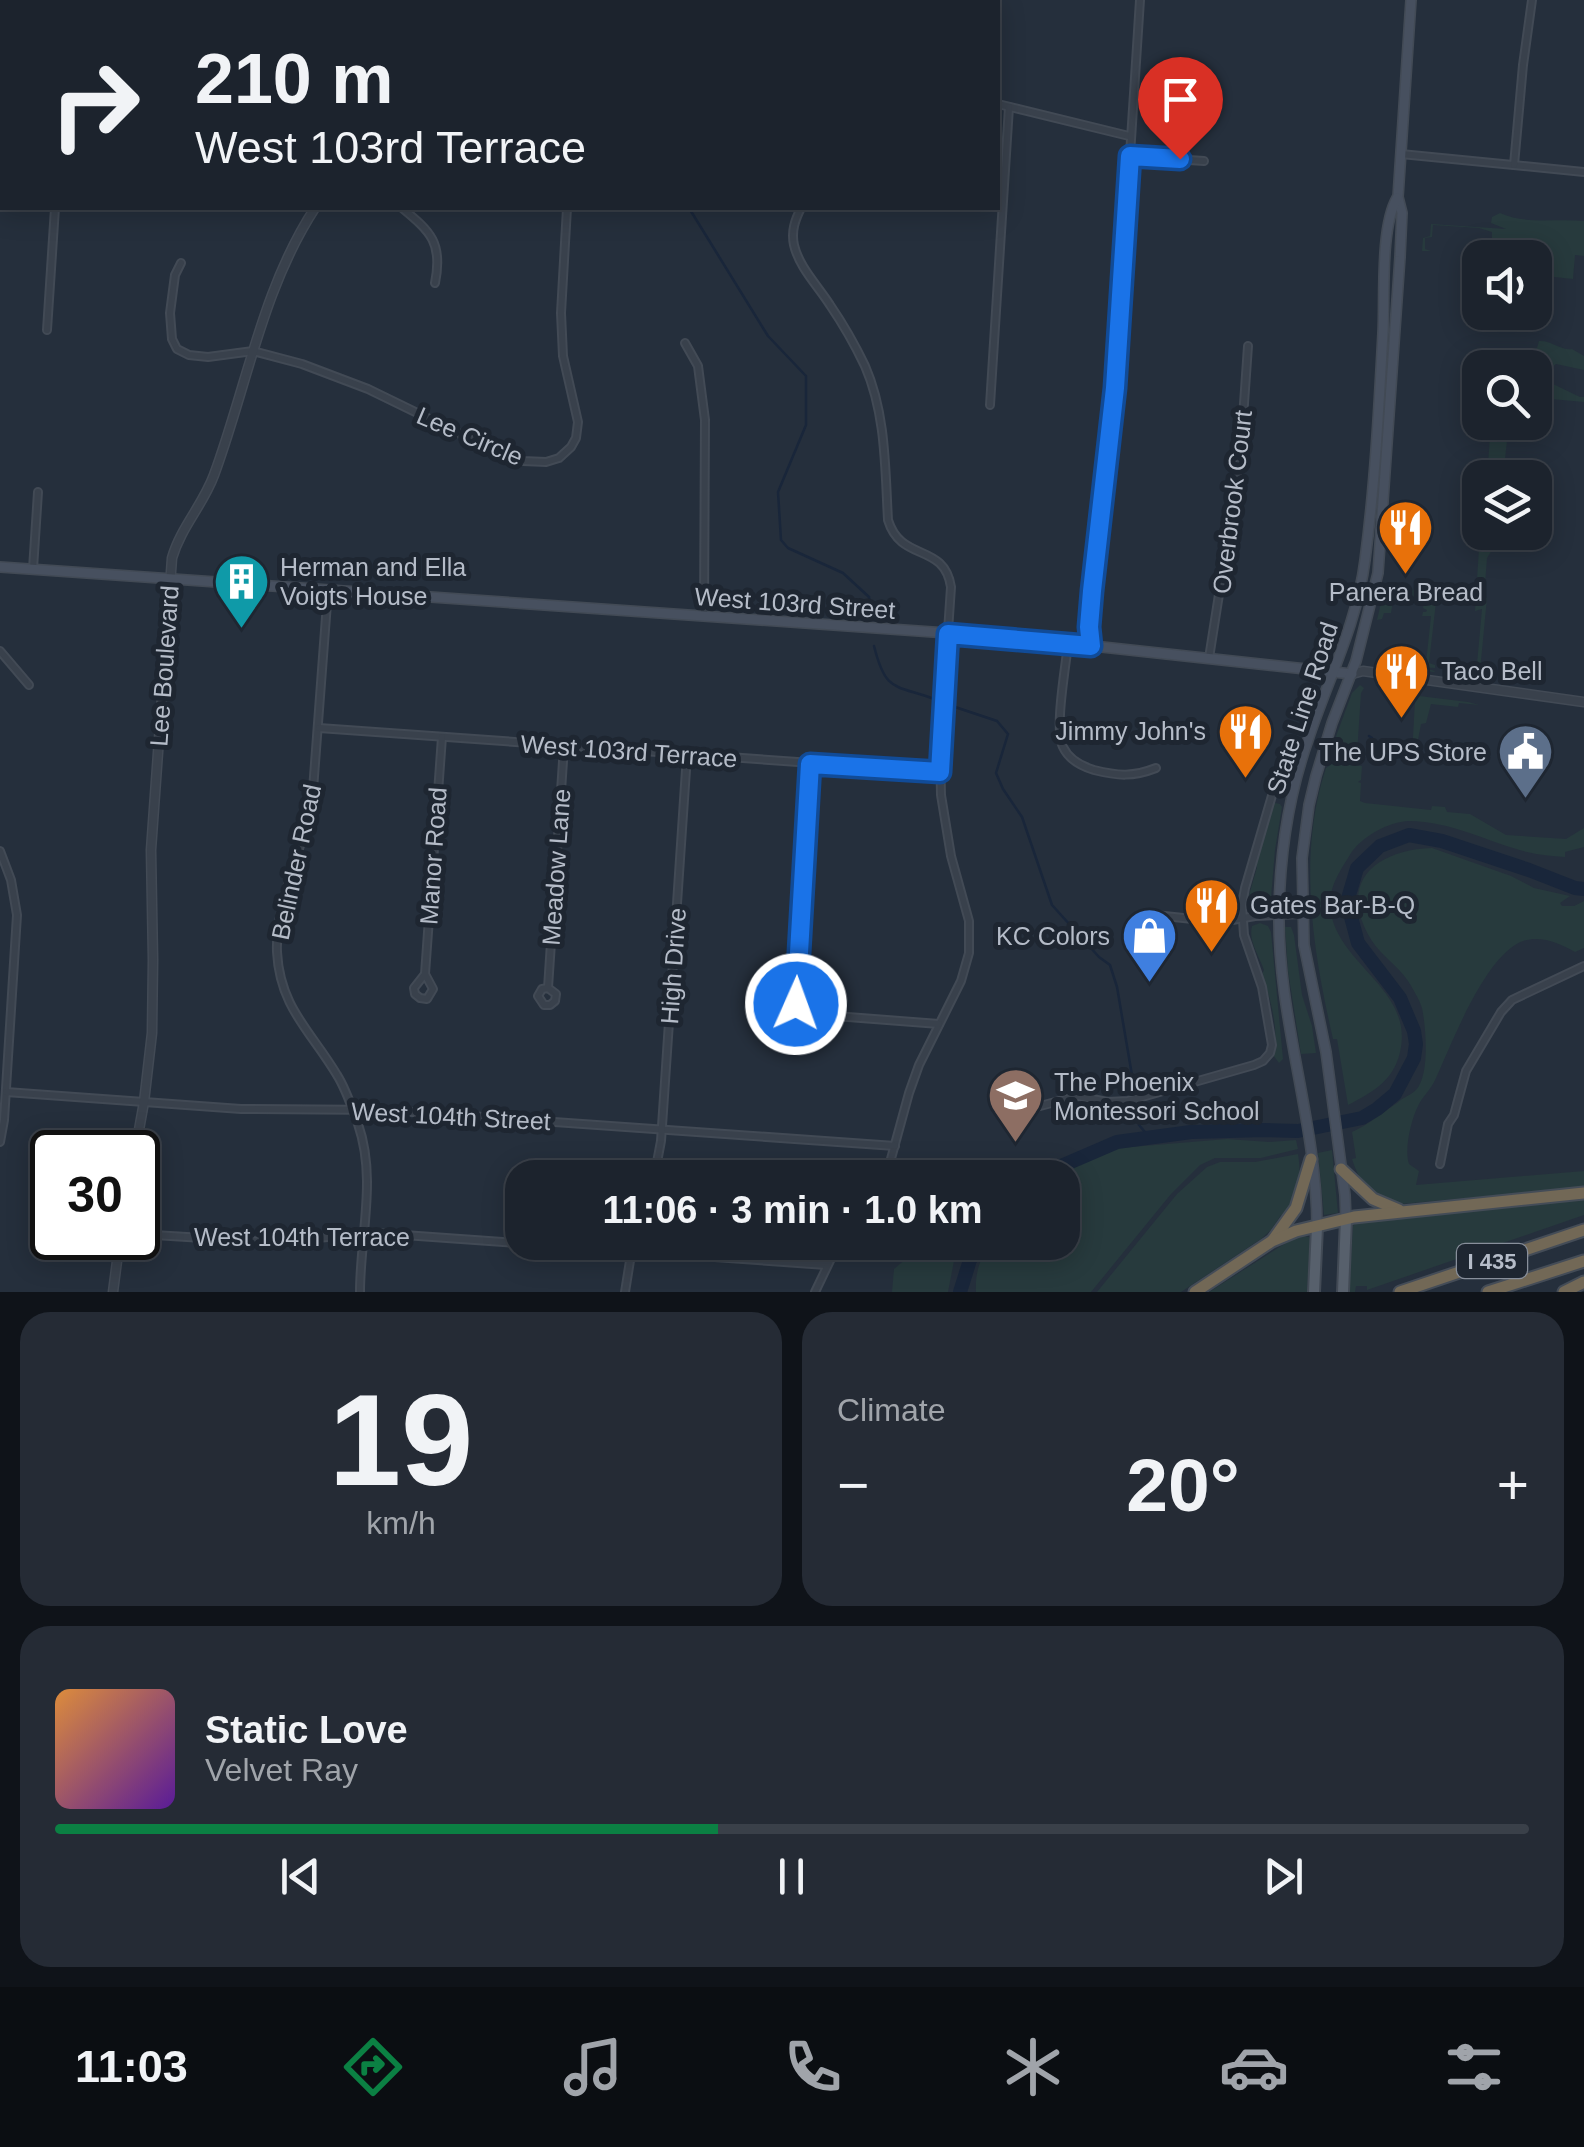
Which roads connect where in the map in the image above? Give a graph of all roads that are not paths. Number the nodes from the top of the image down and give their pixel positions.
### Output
1 (1140, 0) edge
2 (1412, 0) edge
3 (1532, 0) edge
4 (1000, 105) edge
5 (1009, 107) junction
6 (1130, 136) junction
7 (1401, 154) junction
8 (1130, 156) junction
9 (1204, 160) dead end
10 (1514, 166) junction
11 (1584, 172) edge
12 (1398, 198) junction
13 (55, 210) edge
14 (314, 210) edge
15 (404, 210) edge
16 (567, 210) edge
17 (800, 210) edge
18 (180, 263) dead end
19 (436, 283) dead end
20 (48, 330) dead end
21 (684, 343) dead end
22 (1248, 346) dead end
23 (252, 351) junction
24 (990, 405) dead end
25 (38, 492) dead end
26 (0, 567) edge
27 (33, 570) junction
28 (171, 579) junction
29 (328, 590) junction
30 (704, 616) junction
31 (948, 634) junction
32 (1068, 643) junction
33 (1091, 646) junction
34 (0, 651) edge
35 (1210, 658) junction
36 (1335, 672) junction
37 (1352, 674) junction
38 (29, 685) dead end
39 (1584, 702) edge
40 (319, 728) junction
41 (442, 738) junction
42 (564, 746) junction
43 (687, 755) junction
44 (810, 764) junction
45 (1156, 768) dead end
46 (940, 772) junction
47 (1278, 775) dead end
48 (0, 851) edge
49 (1302, 914) junction
50 (1279, 915) junction
51 (1243, 918) junction
52 (1140, 925) dead end
53 (1584, 966) edge
54 (425, 974) dead end
55 (548, 988) dead end
56 (939, 1024) junction
57 (6, 1092) junction
58 (144, 1102) junction
59 (352, 1109) junction
60 (1026, 1110) dead end
61 (662, 1129) junction
62 (139, 1130) edge
63 (0, 1142) edge
64 (895, 1146) junction
65 (1311, 1159) junction
66 (657, 1160) edge
67 (891, 1160) edge
68 (1440, 1164) dead end
69 (1341, 1169) junction
70 (1584, 1193) edge
71 (1403, 1212) junction
72 (1346, 1219) junction
73 (1318, 1227) junction
74 (1584, 1230) edge
75 (364, 1234) junction
76 (160, 1235) edge
77 (505, 1240) edge
78 (1272, 1241) junction
79 (117, 1260) edge
80 (630, 1260) edge
81 (768, 1260) edge
82 (829, 1260) edge
83 (1584, 1261) edge
84 (826, 1266) junction
85 (1584, 1282) edge
86 (113, 1292) edge
87 (360, 1292) edge
88 (626, 1292) edge
89 (814, 1292) edge
90 (1195, 1292) edge
91 (1314, 1292) edge
92 (1343, 1292) edge
93 (1400, 1292) edge
94 (1488, 1292) edge
95 (1564, 1292) edge

1 - 6 street
2 - 7 main road, State Line Road
3 - 10 street
4 - 5 street
5 - 6 street
5 - 24 street
6 - 8 street
7 - 10 street
7 - 12 main road, State Line Road
8 - 9 street
8 - 33 street
10 - 11 street
12 - 36 main road, State Line Road
12 - 37 main road, State Line Road
13 - 20 street
14 - 23 street, Lee Boulevard
15 - 19 street
16 - 23 street, Lee Circle
17 - 31 street
18 - 23 street
21 - 30 street
22 - 35 street, Overbrook Court
23 - 28 street, Lee Boulevard
25 - 27 street
26 - 27 main road, West 103rd Street
27 - 28 main road, West 103rd Street
28 - 29 main road, West 103rd Street
28 - 58 street, Lee Boulevard
29 - 30 main road, West 103rd Street
29 - 40 street, Belinder Road
30 - 31 main road, West 103rd Street
31 - 32 main road, West 103rd Street
31 - 46 street
32 - 33 main road, West 103rd Street
32 - 45 street
33 - 35 main road, West 103rd Street
34 - 38 street
35 - 36 main road, West 103rd Street
36 - 37 main road, West 103rd Street
36 - 50 main road, State Line Road
37 - 39 street, West 103rd Street
37 - 49 main road, State Line Road
40 - 41 street, West 103rd Terrace
40 - 59 street, Belinder Road
41 - 42 street, West 103rd Terrace
41 - 54 street, Manor Road
42 - 43 street, West 103rd Terrace
42 - 55 street, Meadow Lane
43 - 44 street, West 103rd Terrace
43 - 61 street, High Drive
44 - 46 street, West 103rd Terrace
44 - 56 street
46 - 56 street
47 - 51 street, State Line Road
48 - 57 street
49 - 50 street
49 - 69 main road, State Line Road
50 - 51 street
50 - 65 main road, State Line Road
51 - 52 street
51 - 60 street, State Line Road
53 - 68 street
56 - 64 street
57 - 58 street, West 104th Street
57 - 63 street
58 - 59 street, West 104th Street
58 - 62 street, Lee Boulevard
59 - 61 street, West 104th Street
59 - 75 street, Belinder Road
61 - 64 street, West 104th Street
61 - 66 street, High Drive
64 - 67 street
65 - 73 main road, State Line Road
65 - 78 highway
69 - 71 highway
69 - 72 main road, State Line Road
70 - 71 highway
71 - 72 highway
72 - 73 highway
72 - 92 main road, State Line Road
73 - 78 highway
73 - 91 main road, State Line Road
74 - 93 highway, I 435
75 - 76 street, West 104th Terrace
75 - 77 street, West 104th Terrace
75 - 87 street, Belinder Road
78 - 90 highway
79 - 86 street
80 - 88 street
81 - 84 street, West 104th Terrace
82 - 84 street
83 - 94 highway, I 435
84 - 89 street
85 - 95 highway

